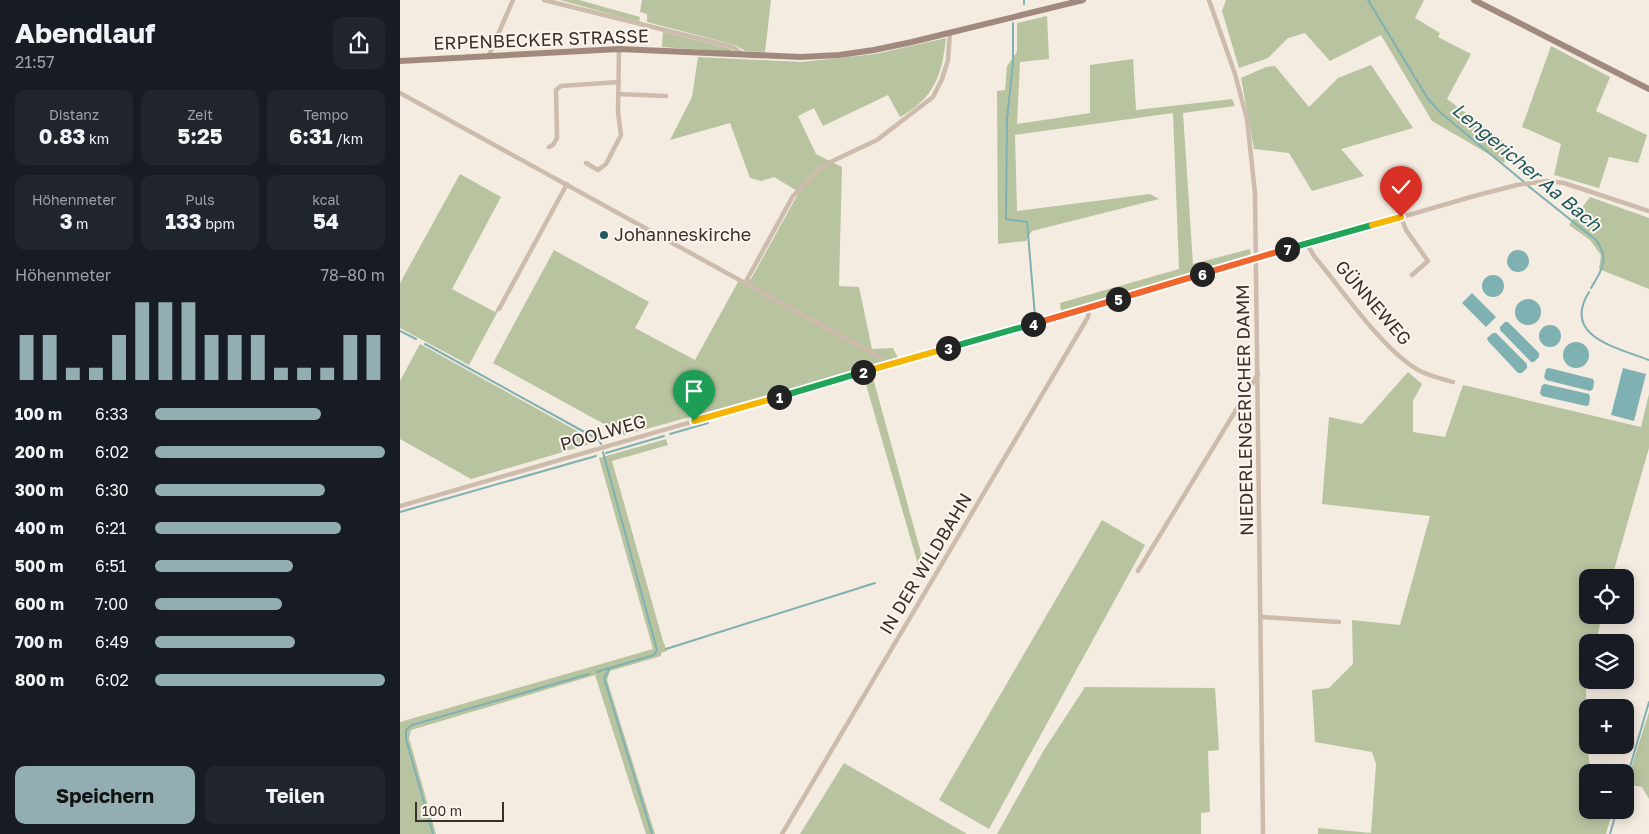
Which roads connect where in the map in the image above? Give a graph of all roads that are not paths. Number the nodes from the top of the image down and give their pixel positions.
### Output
1 (513, 0) edge
2 (544, 0) edge
3 (1083, 0) edge
4 (1210, 0) edge
5 (1474, 0) edge
6 (950, 32) junction
7 (619, 49) junction
8 (743, 54) junction
9 (489, 55) junction
10 (400, 61) edge
11 (618, 82) junction
12 (1649, 89) edge
13 (400, 93) edge
14 (618, 94) junction
15 (666, 96) dead end
16 (549, 147) dead end
17 (586, 163) dead end
18 (567, 184) junction
19 (1649, 211) edge
20 (1401, 217) junction
21 (1307, 244) junction
22 (1257, 258) junction
23 (1412, 275) dead end
24 (745, 283) junction
25 (1089, 308) junction
26 (499, 309) dead end
27 (888, 365) junction
28 (1258, 374) junction
29 (1453, 382) dead end
30 (400, 506) edge
31 (1138, 571) dead end
32 (1262, 617) junction
33 (1339, 622) dead end
34 (782, 834) edge
35 (1263, 834) edge

1 - 9 street
2 - 8 street, ERPENBECKER STRASSE
3 - 6 main road, ERPENBECKER STRASSE
4 - 22 street, NIEDERLENGERICHER DAMM
5 - 12 main road
6 - 8 main road, ERPENBECKER STRASSE
6 - 24 street
7 - 8 main road, ERPENBECKER STRASSE
7 - 9 main road, ERPENBECKER STRASSE
7 - 11 street
9 - 10 main road, ERPENBECKER STRASSE
11 - 14 street
11 - 16 street
13 - 18 street
14 - 15 street
14 - 17 street
18 - 24 street
18 - 26 street
19 - 20 street, POOLWEG
20 - 21 street, POOLWEG
20 - 23 street
21 - 22 street, POOLWEG
21 - 29 street, GÜNNEWEG
22 - 25 street, POOLWEG
22 - 28 street, NIEDERLENGERICHER DAMM
24 - 27 street
25 - 27 street, POOLWEG
25 - 34 street, IN DER WILDBAHN
27 - 30 street, POOLWEG
28 - 31 street
28 - 32 street, NIEDERLENGERICHER DAMM
32 - 33 street
32 - 35 street, NIEDERLENGERICHER DAMM

